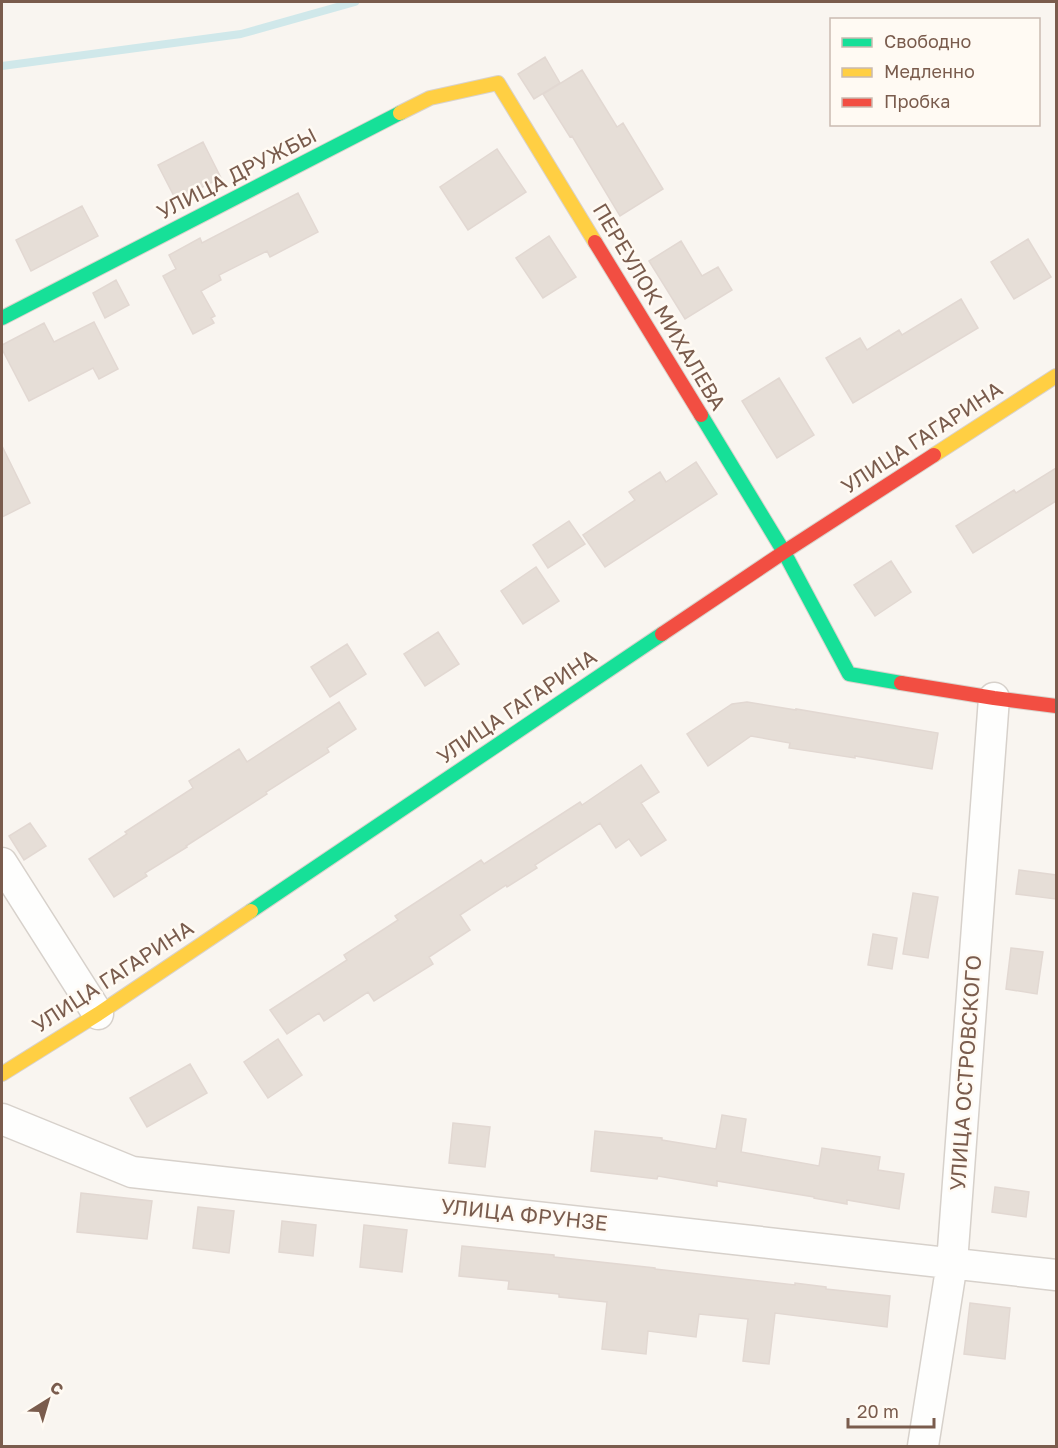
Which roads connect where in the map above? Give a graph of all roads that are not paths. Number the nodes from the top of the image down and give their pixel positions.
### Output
1 (498, 83) joint
2 (2, 318) edge
3 (1056, 376) edge
4 (784, 552) junction
5 (994, 698) junction
6 (1056, 706) edge
7 (2, 863) edge
8 (98, 1014) junction
9 (2, 1074) edge
10 (2, 1119) edge
11 (952, 1263) junction
12 (1056, 1275) edge
13 (923, 1446) edge

1 - 2 street, УЛИЦА ДРУЖБЫ
1 - 4 street, ПЕРЕУЛОК МИХАЛЕВА
3 - 4 street, УЛИЦА ГАГАРИНА
4 - 5 street, ПЕРЕУЛОК МИХАЛЕВА
4 - 8 street, УЛИЦА ГАГАРИНА
5 - 6 street
5 - 11 street, УЛИЦА ОСТРОВСКОГО
7 - 8 street
8 - 9 street, УЛИЦА ГАГАРИНА
10 - 11 street, УЛИЦА ФРУНЗЕ
11 - 12 street, УЛИЦА ФРУНЗЕ
11 - 13 street, УЛИЦА ОСТРОВСКОГО

